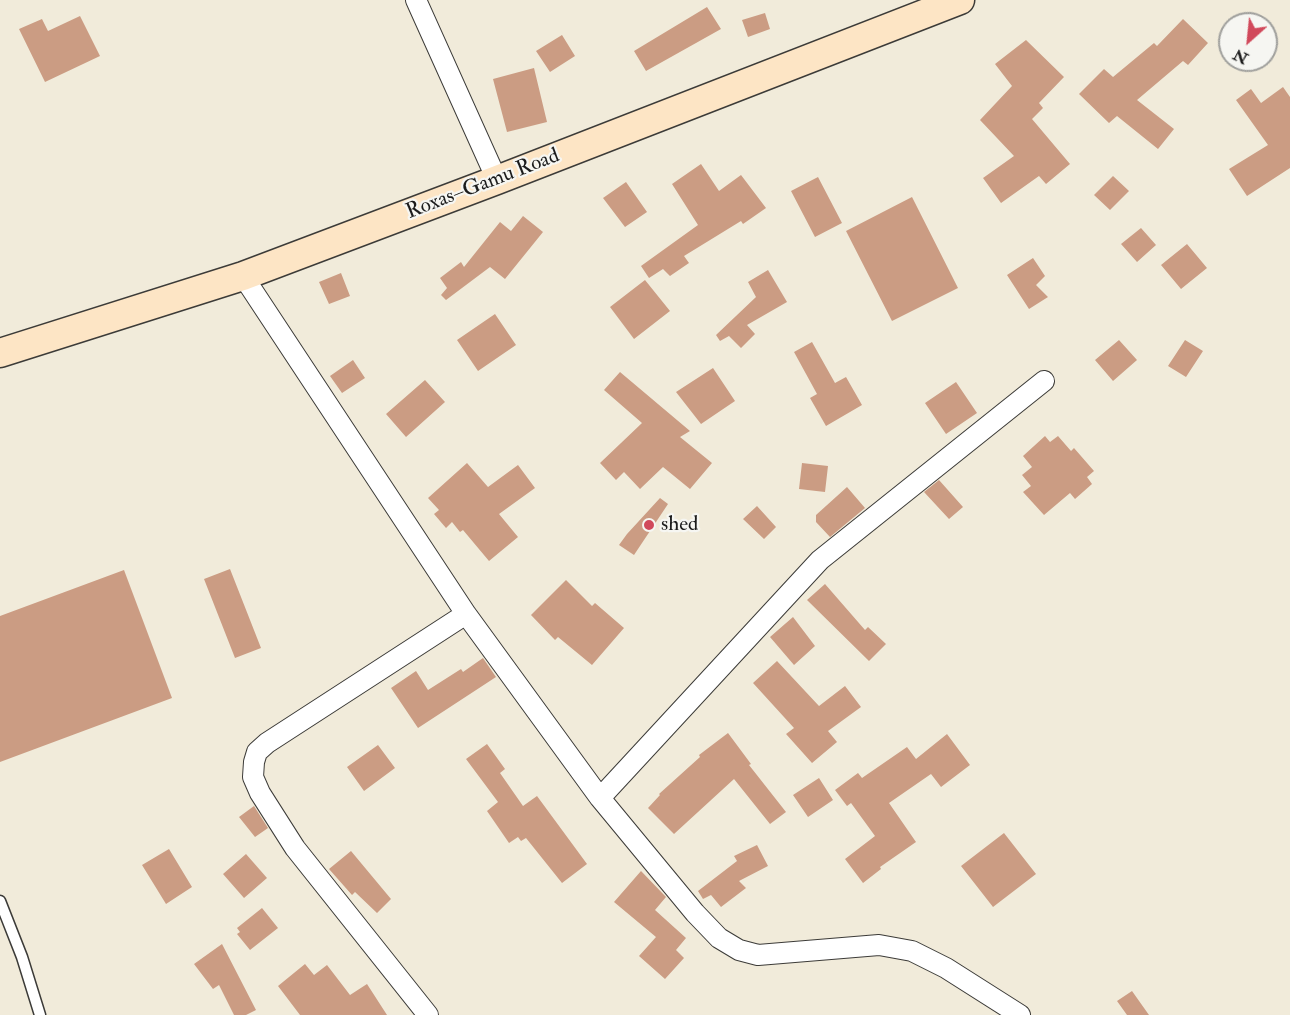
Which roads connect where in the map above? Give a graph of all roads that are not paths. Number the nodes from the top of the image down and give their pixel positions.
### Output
1 (416, 0) edge
2 (960, 0) edge
3 (497, 180) junction
4 (243, 276) junction
5 (0, 354) edge
6 (1044, 381) dead end
7 (466, 614) junction
8 (600, 798) junction
9 (0, 901) edge
10 (40, 1015) edge
11 (428, 1015) edge
12 (1020, 1015) edge

1 - 3 street
2 - 3 main road, Roxas–Gamu Road
3 - 4 main road, Roxas–Gamu Road
4 - 5 main road, Roxas–Gamu Road
4 - 7 street
6 - 8 street
7 - 8 street
7 - 11 street
8 - 12 street
9 - 10 lane

